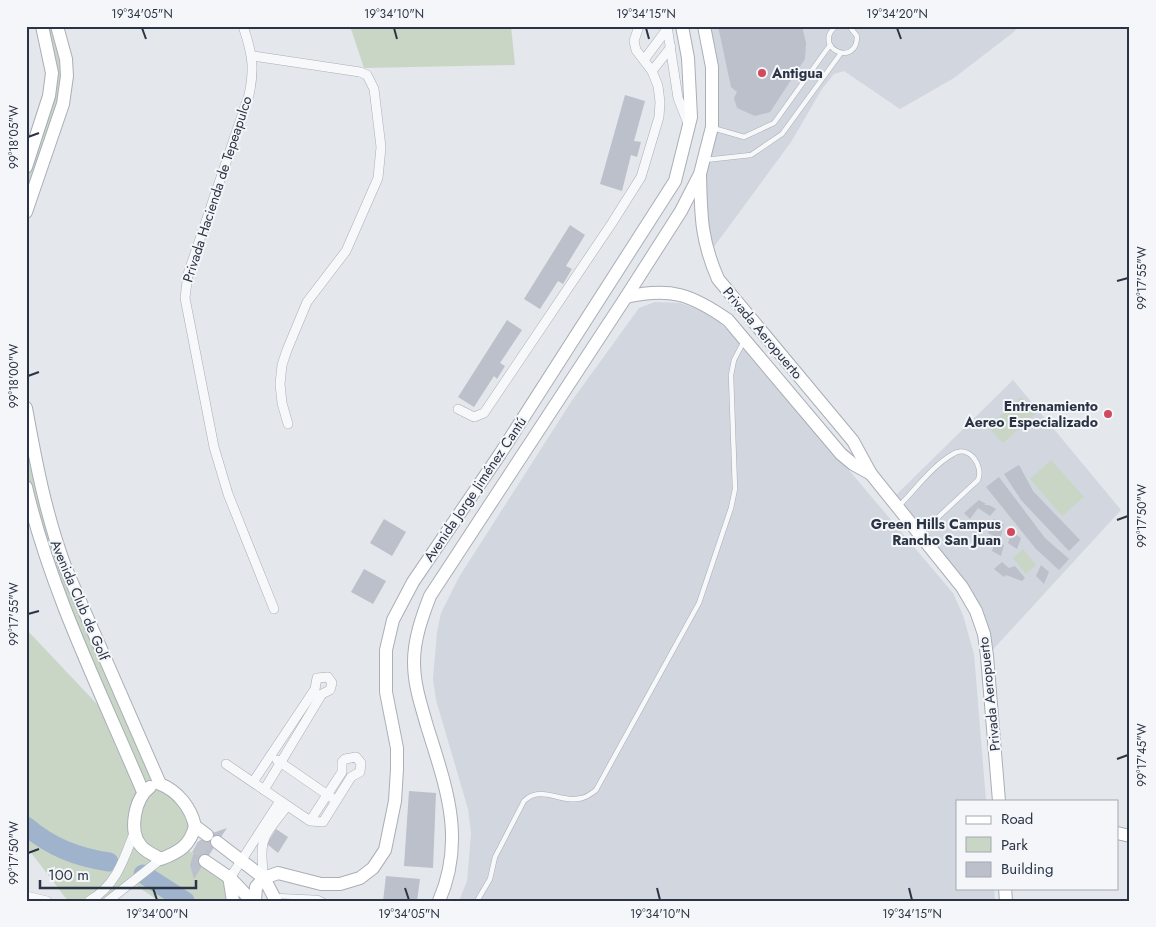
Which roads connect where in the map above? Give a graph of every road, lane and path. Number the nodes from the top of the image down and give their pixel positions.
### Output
1 (42, 26) edge
2 (57, 26) edge
3 (243, 26) edge
4 (639, 26) edge
5 (682, 26) edge
6 (704, 26) edge
7 (836, 26) edge
8 (849, 26) edge
9 (858, 26) edge
10 (667, 28) edge
11 (855, 32) junction
12 (62, 42) junction
13 (830, 46) junction
14 (48, 47) junction
15 (671, 47) junction
16 (841, 53) junction
17 (253, 56) junction
18 (644, 60) junction
19 (652, 71) junction
20 (689, 126) junction
21 (712, 127) junction
22 (704, 160) junction
23 (26, 167) edge
24 (700, 174) junction
25 (26, 212) edge
26 (626, 297) junction
27 (745, 340) junction
28 (26, 408) edge
29 (458, 409) dead end
30 (288, 424) dead end
31 (871, 474) junction
32 (26, 487) edge
33 (898, 507) junction
34 (920, 534) junction
35 (274, 609) dead end
36 (291, 725) junction
37 (300, 730) junction
38 (270, 756) junction
39 (281, 763) junction
40 (226, 764) dead end
41 (253, 782) junction
42 (160, 784) junction
43 (264, 790) junction
44 (143, 792) junction
45 (327, 795) junction
46 (999, 800) edge
47 (336, 801) junction
48 (283, 803) junction
49 (310, 821) junction
50 (134, 832) junction
51 (259, 839) junction
52 (200, 844) junction
53 (162, 859) junction
54 (240, 861) junction
55 (230, 878) junction
56 (264, 878) junction
57 (26, 896) edge
58 (275, 898) edge
59 (47, 901) edge
60 (89, 901) edge
61 (108, 901) edge
62 (233, 901) edge
63 (254, 901) edge
64 (324, 901) edge
65 (439, 901) edge
66 (477, 901) edge

1 - 14 street
2 - 12 street
3 - 17 street, Privada Hacienda de Tepeapulco
4 - 18 street
5 - 20 street, Avenida Jorge Jiménez Cantú
6 - 21 street, Avenida Jorge Jiménez Cantú
7 - 13 lane
8 - 11 lane
9 - 11 lane
10 - 15 street
10 - 18 street
11 - 16 lane
12 - 14 street
12 - 25 street
13 - 16 lane
13 - 21 lane
14 - 23 street
15 - 19 street
15 - 20 street
16 - 22 lane
17 - 30 street
17 - 35 street, Privada Hacienda de Tepeapulco
18 - 19 street
19 - 29 street
20 - 56 street, Avenida Jorge Jiménez Cantú
21 - 22 street, Avenida Jorge Jiménez Cantú
22 - 24 street, Avenida Jorge Jiménez Cantú
24 - 26 street, Avenida Jorge Jiménez Cantú
24 - 31 street, Privada Aeropuerto
26 - 27 street, Privada Aeropuerto
26 - 65 street, Avenida Jorge Jiménez Cantú
27 - 31 street, Privada Aeropuerto
27 - 66 lane
28 - 42 street, Avenida Club de Golf
31 - 33 street, Privada Aeropuerto
32 - 44 street, Avenida Club de Golf
33 - 34 street, Privada Aeropuerto
33 - 34 lane
34 - 46 street, Privada Aeropuerto
36 - 37 street
36 - 37 street
36 - 38 street
37 - 39 street
38 - 39 street
38 - 41 street
39 - 43 street
39 - 45 street
40 - 41 street
41 - 43 street
42 - 44 street
42 - 52 street
43 - 48 street
44 - 50 street
45 - 47 street
45 - 47 street
45 - 49 street
47 - 49 street
48 - 49 street
48 - 51 street
50 - 53 street
50 - 60 street
51 - 54 street
51 - 56 street
52 - 53 street
52 - 54 street
52 - 55 street
53 - 61 street
54 - 55 street
54 - 56 street
55 - 62 street
55 - 63 street
56 - 58 street
56 - 63 street
57 - 59 street
58 - 64 lane

